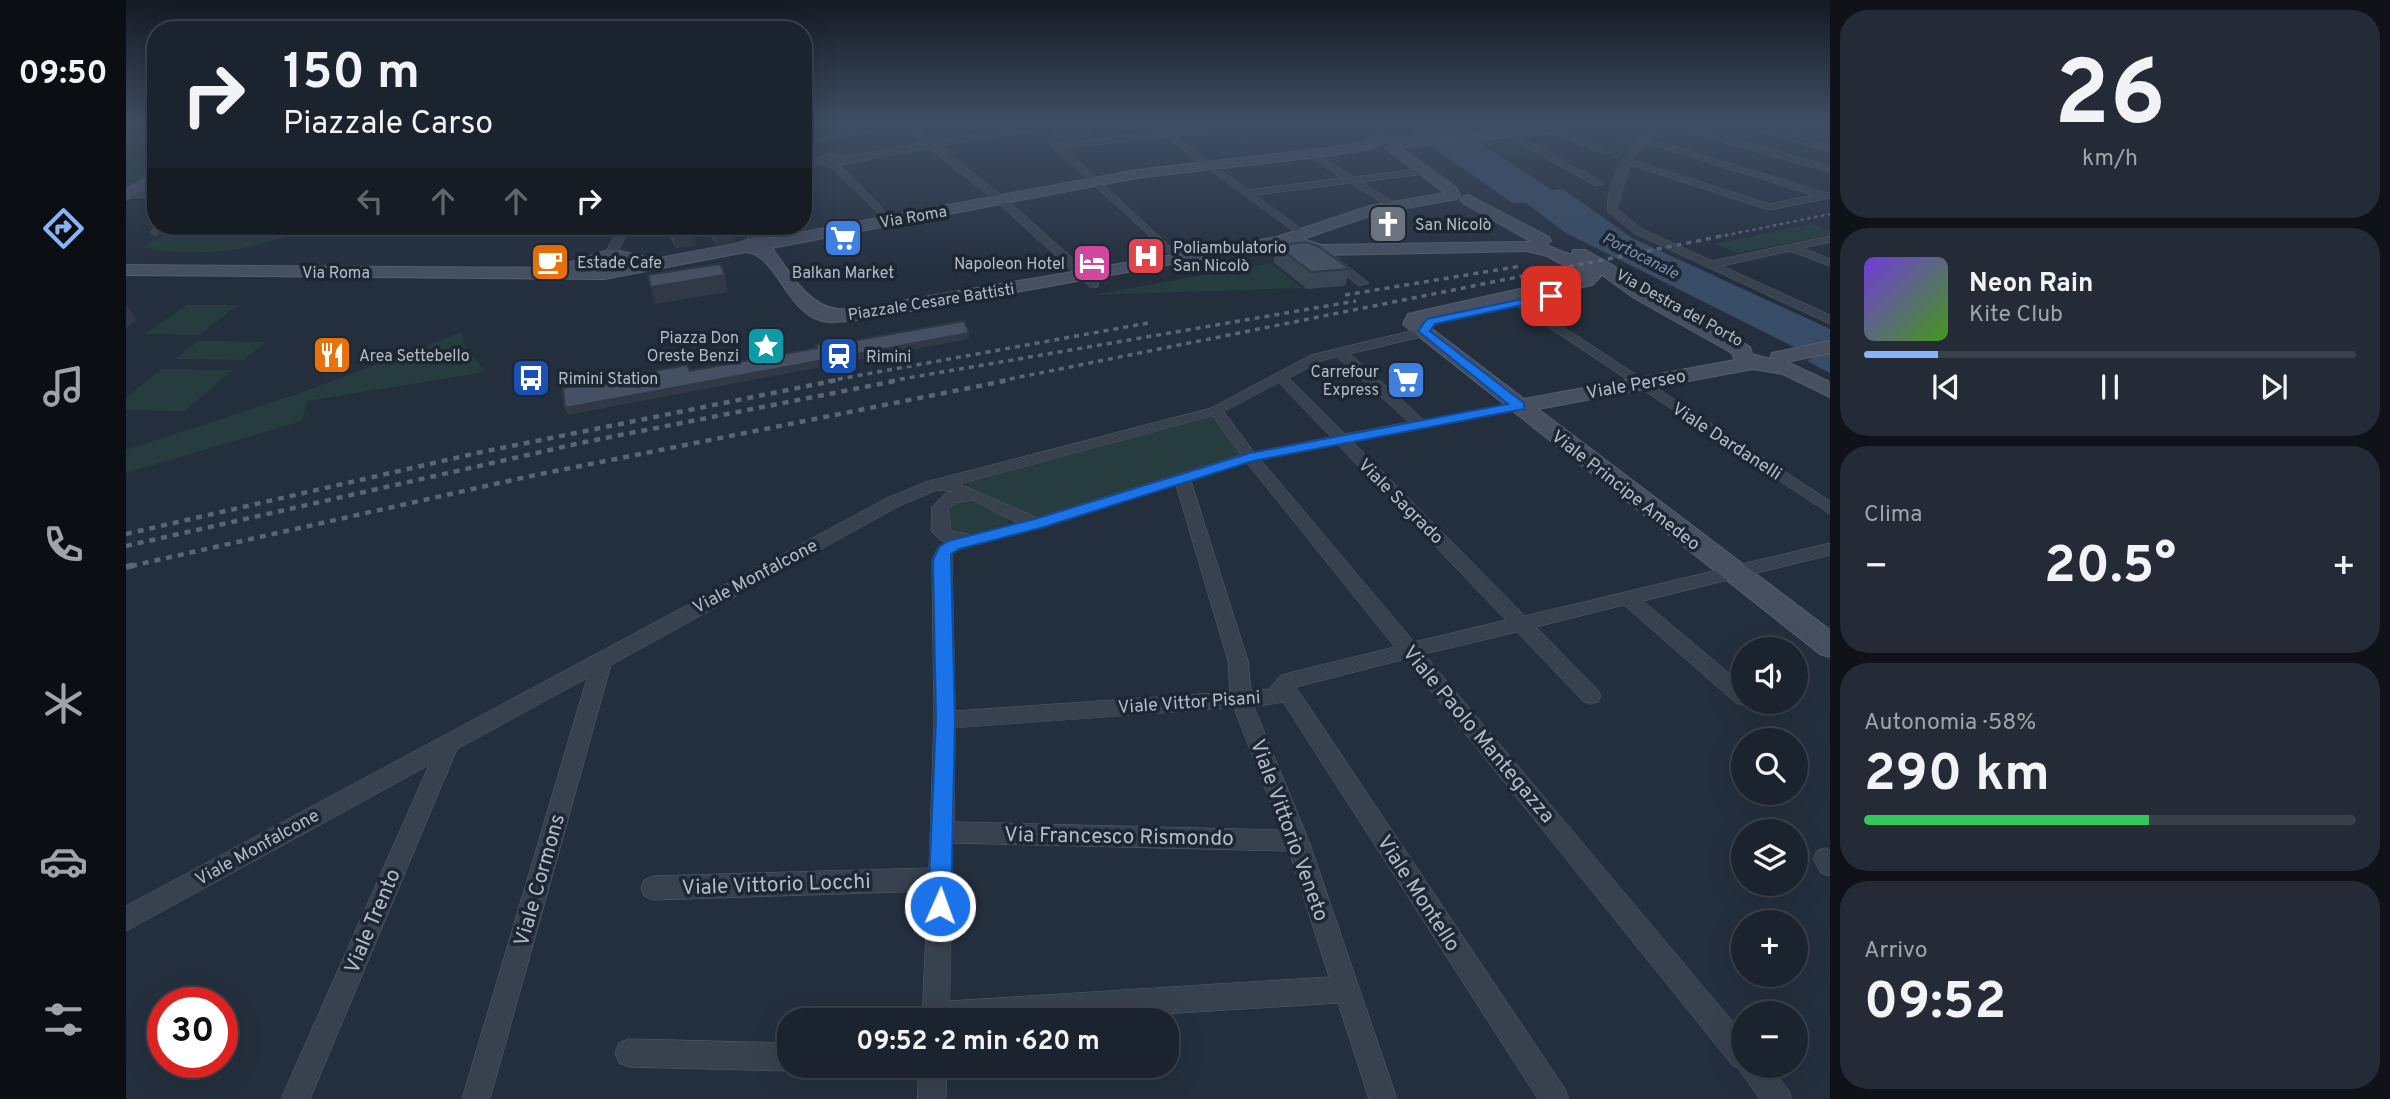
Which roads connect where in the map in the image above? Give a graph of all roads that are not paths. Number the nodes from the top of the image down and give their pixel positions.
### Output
1 (843, 173) edge
2 (967, 173) edge
3 (1085, 173) edge
4 (1145, 173) edge
5 (1218, 173) edge
6 (1343, 173) edge
7 (1414, 173) edge
8 (1426, 173) edge
9 (1434, 173) edge
10 (1579, 173) edge
11 (1622, 173) edge
12 (1664, 173) edge
13 (1754, 173) edge
14 (1355, 181) junction
15 (147, 182) edge
16 (1095, 183) junction
17 (1617, 189) junction
18 (1245, 193) junction
19 (147, 194) edge
20 (126, 195) edge
21 (1463, 195) junction
22 (1828, 196) edge
23 (1002, 201) junction
24 (1393, 206) junction
25 (889, 221) junction
26 (812, 233) edge
27 (621, 235) edge
28 (796, 235) edge
29 (1516, 235) junction
30 (1322, 236) junction
31 (1830, 239) edge
32 (756, 241) edge
33 (1793, 248) junction
34 (611, 254) junction
35 (1181, 263) junction
36 (1830, 263) edge
37 (629, 264) junction
38 (1710, 265) junction
39 (590, 268) junction
40 (126, 270) edge
41 (546, 273) joint
42 (1596, 274) junction
43 (1089, 280) junction
44 (1363, 283) dead end
45 (1651, 301) joint
46 (1518, 302) junction
47 (1830, 320) edge
48 (1424, 331) junction
49 (1830, 347) edge
50 (1341, 353) junction
51 (1751, 354) junction
52 (1780, 362) junction
53 (1282, 378) junction
54 (1640, 384) junction
55 (1830, 391) edge
56 (1519, 406) junction
57 (1216, 411) junction
58 (1419, 424) junction
59 (1339, 438) junction
60 (1250, 457) junction
61 (1182, 479) junction
62 (932, 486) junction
63 (976, 495) junction
64 (1830, 509) edge
65 (1013, 524) junction
66 (978, 540) junction
67 (1830, 549) edge
68 (1731, 571) junction
69 (1626, 597) junction
70 (1520, 622) junction
71 (1830, 646) edge
72 (1408, 650) junction
73 (602, 660) junction
74 (1284, 686) junction
75 (1731, 687) edge
76 (1591, 696) dead end
77 (1241, 699) junction
78 (945, 720) junction
79 (449, 744) junction
80 (942, 832) junction
81 (1297, 841) junction
82 (940, 879) junction
83 (653, 888) dead end
84 (126, 919) edge
85 (1347, 989) junction
86 (936, 1008) edge
87 (1078, 1008) edge
88 (1731, 1041) edge
89 (629, 1053) dead end
90 (777, 1057) edge
91 (933, 1078) edge
92 (1761, 1078) edge
93 (295, 1099) edge
94 (476, 1099) edge
95 (932, 1099) edge
96 (1383, 1099) edge
97 (1555, 1099) edge
98 (1778, 1099) edge

1 - 25 street
2 - 23 street
3 - 16 street
4 - 16 street, Via Roma
5 - 18 street
6 - 14 street
7 - 14 street
8 - 21 street
9 - 21 street
10 - 17 street
11 - 17 street
12 - 22 street
13 - 22 street
14 - 18 street
14 - 24 street
15 - 20 main road
16 - 23 street, Via Roma
16 - 35 street
17 - 38 street
18 - 30 street
19 - 20 street
21 - 24 street
21 - 29 main road
21 - 42 street
23 - 25 street, Via Roma
23 - 43 street
24 - 30 street
25 - 26 street, Via Roma
27 - 34 street
28 - 32 street, Via Roma
29 - 30 street
29 - 42 street
29 - 42 street
30 - 35 street, Piazzale Cesare Battisti
30 - 42 street
30 - 44 street
31 - 33 street
32 - 37 street, Via Roma
32 - 43 street, Piazzale Cesare Battisti
33 - 36 street
33 - 38 street
34 - 37 street
34 - 39 main road
35 - 43 street, Piazzale Cesare Battisti
37 - 39 street
38 - 47 street
39 - 41 main road, Via Roma
40 - 41 street, Via Roma
42 - 45 main road
42 - 46 street
42 - 48 street
42 - 51 street, Via Destra del Porto
45 - 51 street, Via Destra del Porto
46 - 48 street
46 - 54 street, Viale Dardanelli
48 - 50 street, Viale Monfalcone
48 - 56 street, Viale Principe Amedeo
49 - 52 street
50 - 53 street, Viale Monfalcone
50 - 58 street
51 - 52 street, Via Destra del Porto
51 - 54 street, Viale Perseo
52 - 55 street, Via Destra del Porto
53 - 57 street, Viale Monfalcone
53 - 59 street, Viale Sagrado
54 - 56 street, Viale Perseo
54 - 64 street, Viale Dardanelli
56 - 58 street
56 - 68 street, Viale Principe Amedeo
57 - 60 street, Viale Paolo Mantegazza
57 - 62 street, Viale Monfalcone
58 - 59 street
59 - 60 street
59 - 70 street, Viale Sagrado
60 - 61 street
60 - 72 street, Viale Paolo Mantegazza
61 - 65 street
61 - 77 street, Viale Vittorio Veneto
62 - 63 street
62 - 73 street, Viale Monfalcone
63 - 65 street
63 - 66 street
65 - 66 street
66 - 78 street
67 - 68 street, Viale Vittor Pisani
68 - 69 street, Viale Vittor Pisani
68 - 71 street, Viale Principe Amedeo
69 - 70 street, Viale Vittor Pisani
69 - 75 street
70 - 72 street, Viale Vittor Pisani
70 - 76 street, Viale Sagrado
72 - 74 street, Viale Vittor Pisani
72 - 88 street, Viale Paolo Mantegazza
73 - 79 street, Viale Monfalcone
73 - 94 street, Viale Cormons
74 - 77 street, Viale Vittor Pisani
74 - 97 street, Viale Montello
77 - 78 street, Viale Vittor Pisani
77 - 81 street, Viale Vittorio Veneto
78 - 80 street
79 - 84 street, Viale Monfalcone
79 - 93 street, Viale Trento
80 - 81 street, Via Francesco Rismondo
80 - 82 street
81 - 85 street, Viale Vittorio Veneto
82 - 83 street, Viale Vittorio Locchi
82 - 86 street
85 - 87 street
85 - 96 street, Viale Vittorio Veneto
89 - 90 street
91 - 95 street
92 - 98 street

